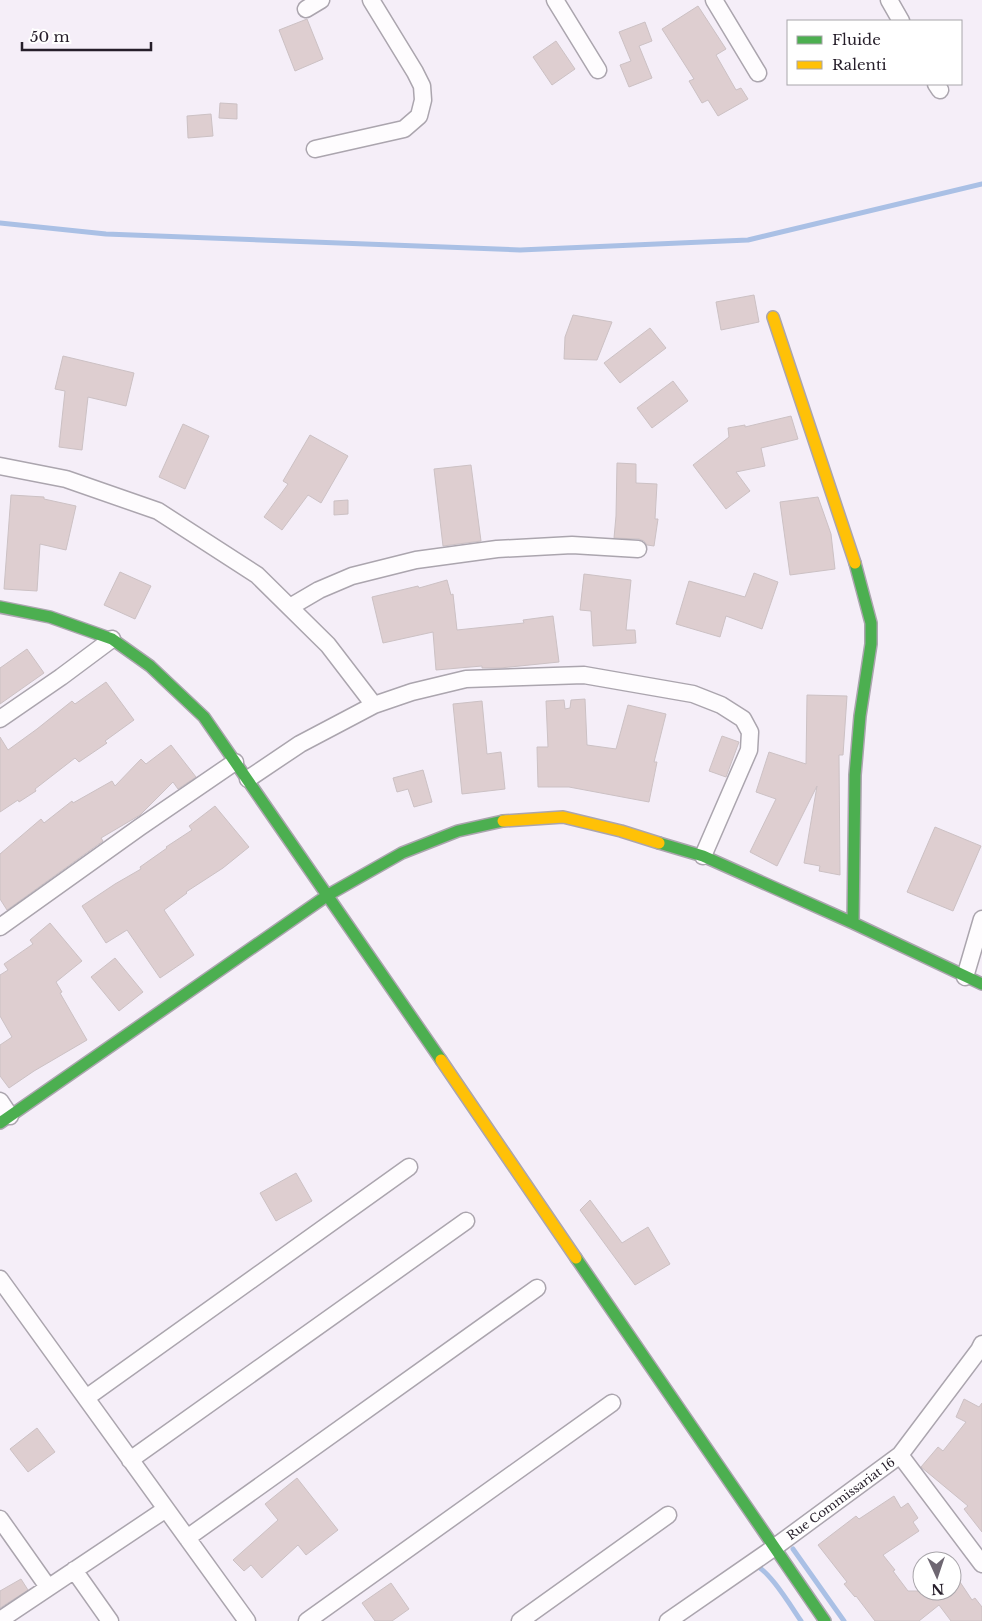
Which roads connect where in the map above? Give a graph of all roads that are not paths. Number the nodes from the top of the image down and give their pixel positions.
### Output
1 (321, 0) edge
2 (371, 0) edge
3 (555, 0) edge
4 (714, 0) edge
5 (888, 0) edge
6 (306, 9) dead end
7 (900, 20) edge
8 (598, 70) dead end
9 (758, 73) dead end
10 (315, 149) dead end
11 (773, 317) dead end
12 (0, 466) edge
13 (638, 549) dead end
14 (290, 607) junction
15 (0, 608) edge
16 (112, 639) junction
17 (374, 705) junction
18 (0, 719) edge
19 (235, 762) junction
20 (248, 779) junction
21 (703, 856) junction
22 (328, 895) junction
23 (982, 919) edge
24 (853, 923) junction
25 (0, 927) edge
26 (965, 977) junction
27 (982, 984) edge
28 (0, 1101) edge
29 (5, 1119) edge
30 (409, 1167) dead end
31 (466, 1221) dead end
32 (0, 1279) edge
33 (537, 1288) dead end
34 (981, 1348) edge
35 (86, 1398) junction
36 (612, 1403) dead end
37 (900, 1455) junction
38 (130, 1460) junction
39 (166, 1509) junction
40 (668, 1515) dead end
41 (0, 1519) edge
42 (187, 1538) junction
43 (775, 1547) junction
44 (982, 1564) edge
45 (74, 1570) junction
46 (48, 1587) junction
47 (105, 1619) edge
48 (0, 1620) edge
49 (247, 1621) edge
50 (307, 1621) edge
51 (520, 1621) edge
52 (668, 1621) edge
53 (825, 1621) edge

1 - 6 street
2 - 10 street
3 - 8 street
4 - 9 street
5 - 7 street
11 - 24 street
12 - 14 street
13 - 14 street
14 - 17 street
15 - 16 street
16 - 18 street
16 - 19 street
17 - 20 street
17 - 21 street
19 - 20 street
19 - 25 street
20 - 22 street
21 - 22 street
21 - 24 street
22 - 29 street
22 - 43 street
23 - 26 street
24 - 26 street
26 - 27 street
28 - 29 street
30 - 35 street
31 - 38 street
32 - 35 street
33 - 42 street
34 - 37 street, Rue Commissariat 16
35 - 38 street
36 - 50 street
37 - 43 street, Rue Commissariat 16
37 - 44 street
38 - 39 street
39 - 42 street
39 - 45 street
40 - 51 street
41 - 46 street
42 - 49 street
43 - 52 street, Rue Commissariat 16
43 - 53 street
45 - 46 street
45 - 47 street
46 - 48 street

